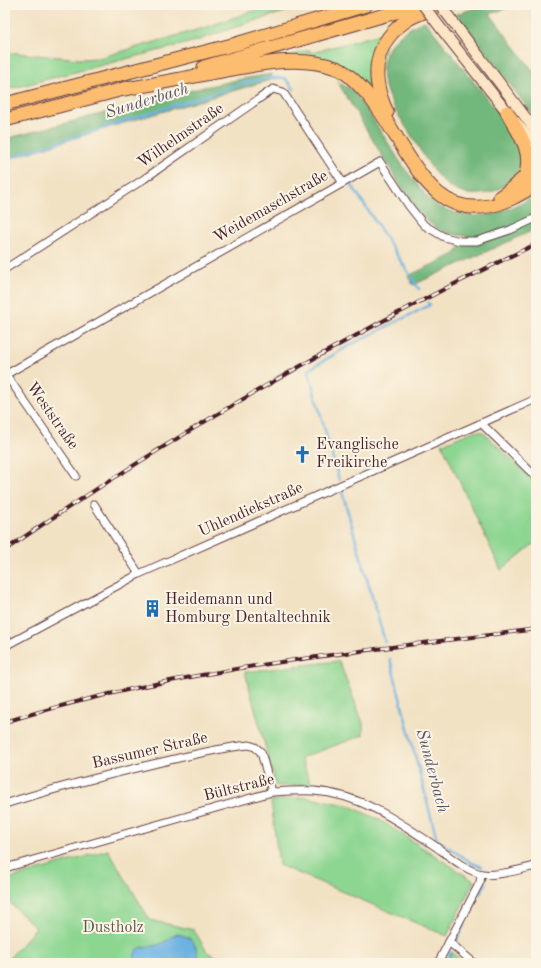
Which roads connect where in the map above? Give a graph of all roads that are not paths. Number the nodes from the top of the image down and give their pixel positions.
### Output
1 (366, 5) edge
2 (421, 5) edge
3 (441, 5) edge
4 (124, 89) junction
5 (5, 104) edge
6 (507, 112) junction
7 (5, 120) edge
8 (536, 131) edge
9 (536, 145) edge
10 (536, 168) edge
11 (524, 177) junction
12 (342, 183) junction
13 (536, 185) edge
14 (536, 218) edge
15 (5, 269) edge
16 (5, 374) edge
17 (536, 399) edge
18 (481, 423) junction
19 (76, 476) dead end
20 (536, 477) edge
21 (94, 504) dead end
22 (139, 574) junction
23 (5, 646) edge
24 (272, 792) junction
25 (5, 804) edge
26 (536, 866) edge
27 (5, 868) edge
28 (481, 874) junction
29 (449, 942) junction
30 (438, 963) edge
31 (474, 963) edge

1 - 5 highway
2 - 4 highway
2 - 6 main road, bridge
3 - 8 main road, bridge
3 - 11 highway
4 - 7 highway
4 - 13 highway
6 - 9 main road
6 - 11 highway
10 - 11 highway
12 - 14 street, Weidemaschstraße
12 - 15 street, Wilhelmstraße
12 - 16 street, Weidemaschstraße
16 - 19 street, Weststraße
17 - 18 street, Uhlendiekstraße
18 - 20 street
18 - 22 street, Uhlendiekstraße
21 - 22 street
22 - 23 street, Uhlendiekstraße
24 - 25 street, Bassumer Straße
24 - 27 street, Bültstraße
24 - 28 street, Bültstraße
26 - 28 street, Bültstraße
28 - 29 street
29 - 30 street
29 - 31 street

